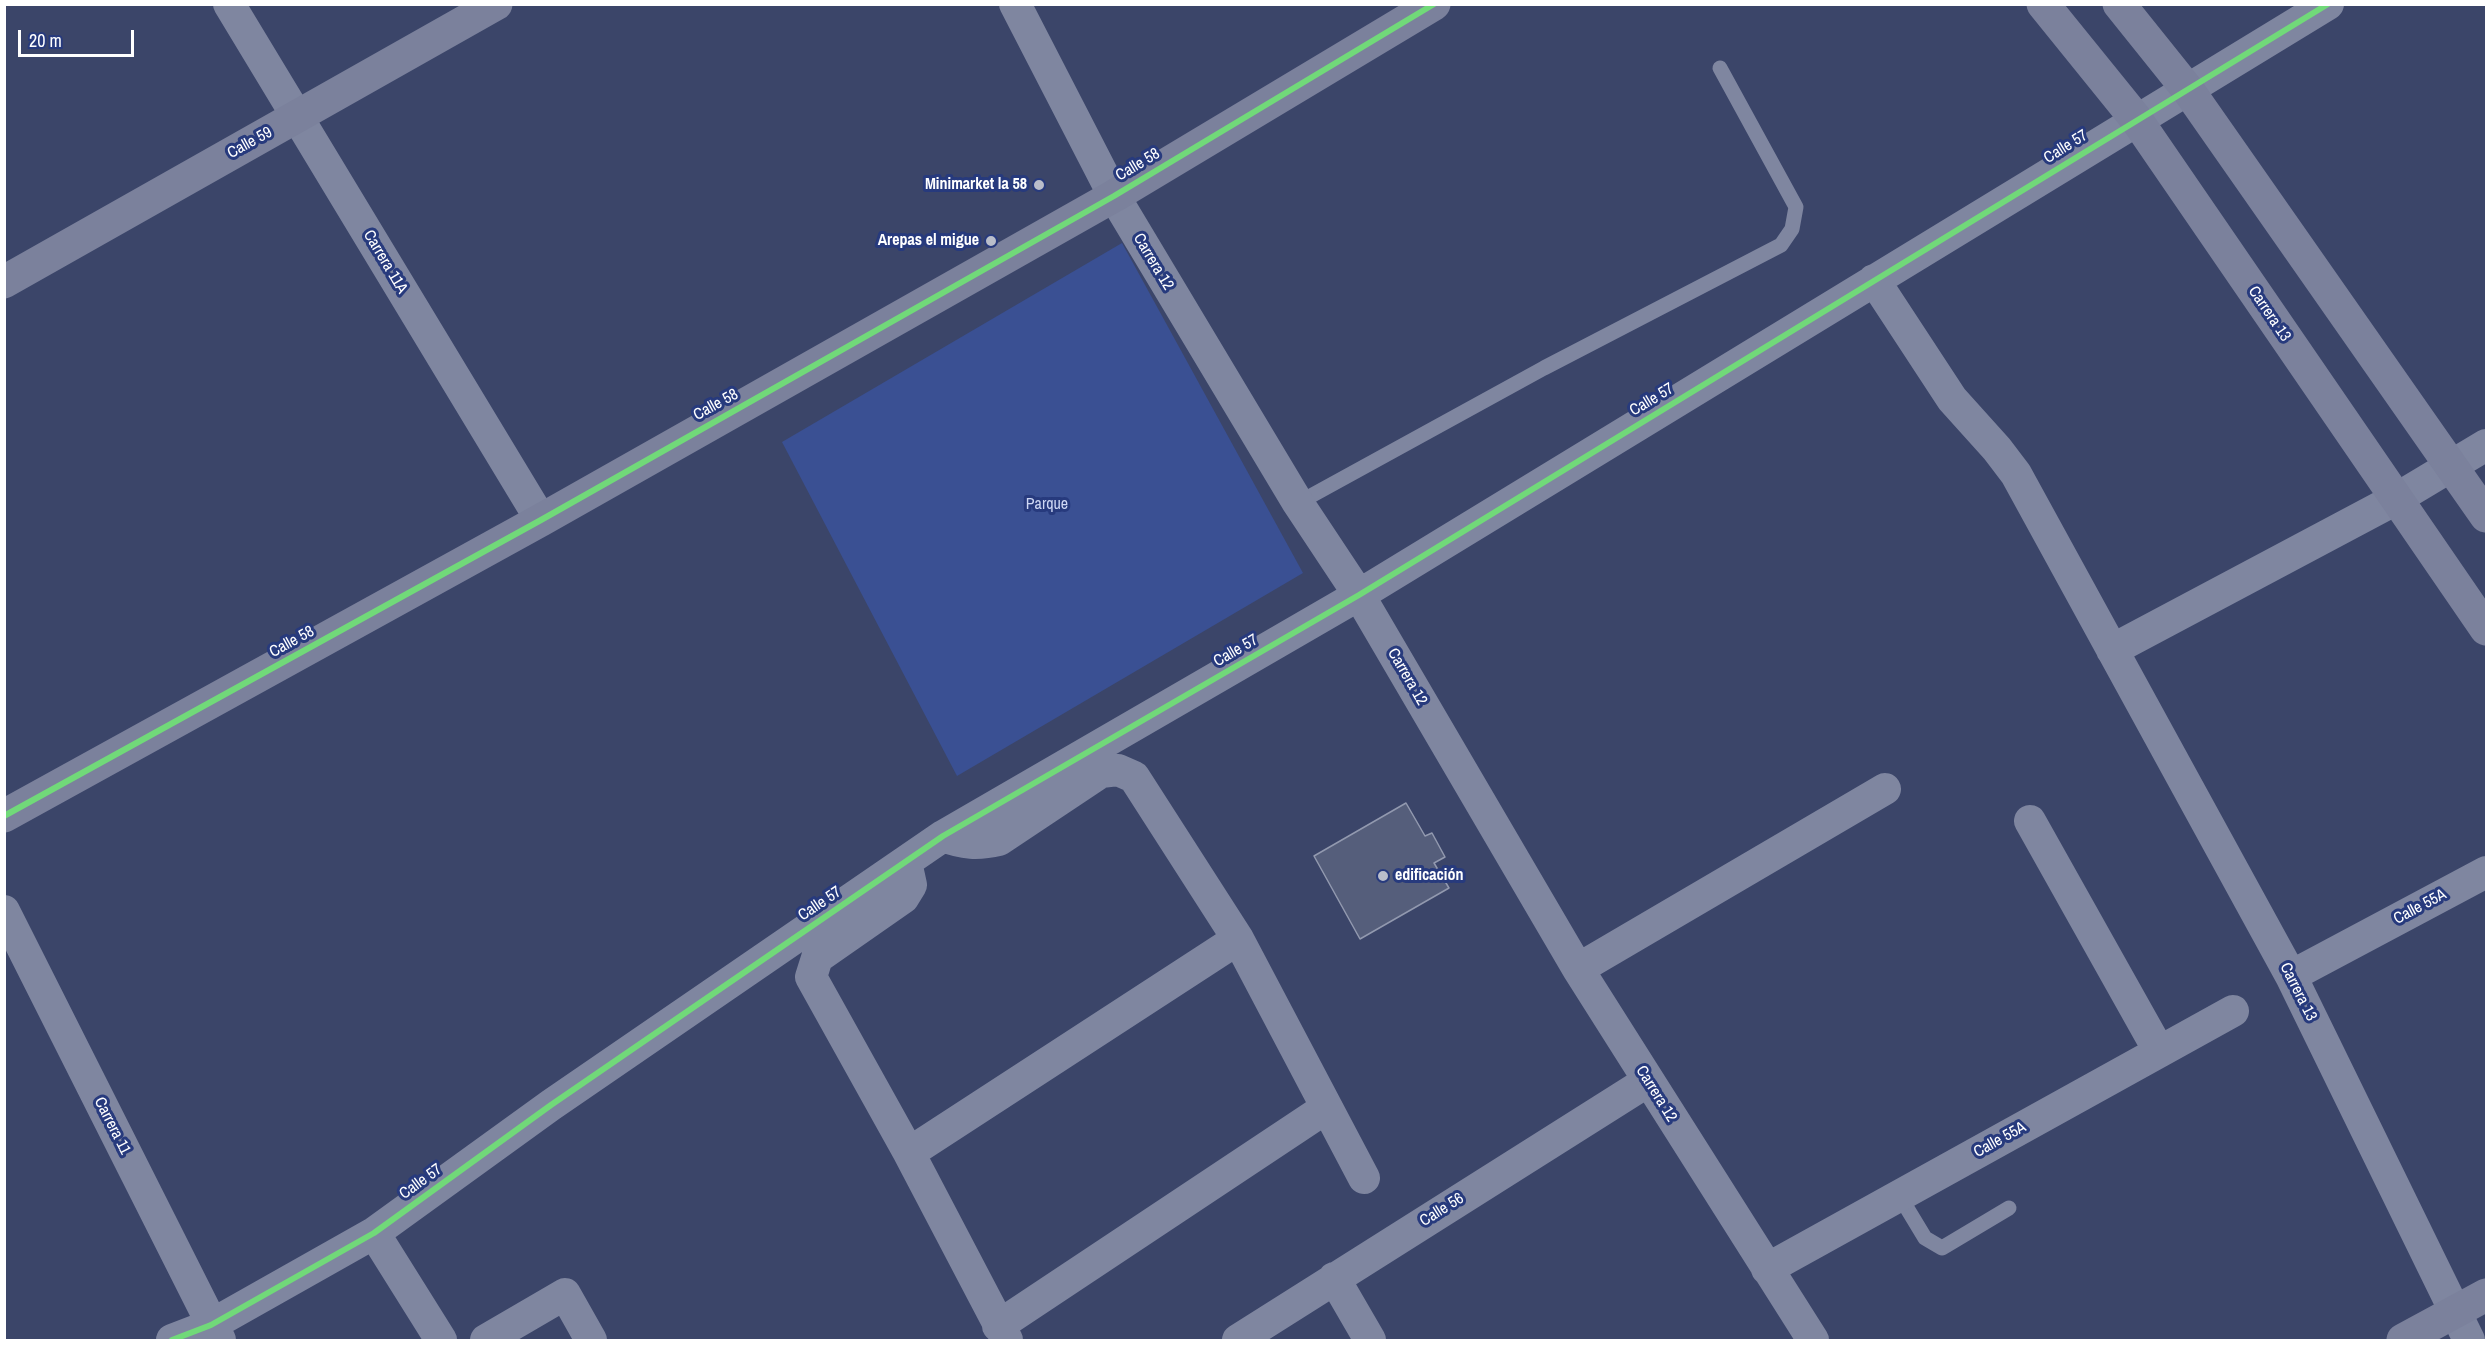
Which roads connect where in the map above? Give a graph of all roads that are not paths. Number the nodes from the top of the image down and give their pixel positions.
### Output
1 (229, 4) edge
2 (496, 4) edge
3 (1015, 4) edge
4 (1434, 4) edge
5 (2043, 4) edge
6 (2119, 4) edge
7 (2328, 4) edge
8 (1720, 68) dead end
9 (2188, 90) junction
10 (297, 117) junction
11 (2136, 119) junction
12 (1114, 196) junction
13 (1874, 280) junction
14 (4, 282) edge
15 (2487, 445) edge
16 (2452, 466) junction
17 (2396, 499) junction
18 (1298, 503) junction
19 (2487, 516) edge
20 (541, 520) junction
21 (1359, 595) junction
22 (2487, 629) edge
23 (2112, 651) junction
24 (1885, 789) dead end
25 (4, 816) edge
26 (2030, 821) dead end
27 (943, 836) junction
28 (906, 862) junction
29 (2487, 872) edge
30 (4, 911) edge
31 (1238, 939) junction
32 (1578, 969) junction
33 (2291, 976) junction
34 (2233, 1011) dead end
35 (2159, 1052) junction
36 (1648, 1081) junction
37 (1326, 1108) junction
38 (909, 1153) junction
39 (1364, 1178) dead end
40 (1899, 1195) junction
41 (2009, 1208) dead end
42 (374, 1233) junction
43 (1767, 1269) junction
44 (1334, 1278) junction
45 (2487, 1295) edge
46 (2462, 1327) edge
47 (216, 1333) edge
48 (1003, 1333) edge
49 (172, 1341) edge
50 (441, 1341) edge
51 (486, 1341) edge
52 (591, 1341) edge
53 (1238, 1341) edge
54 (1370, 1341) edge
55 (1814, 1341) edge
56 (2403, 1341) edge

1 - 10 street, Carrera 11A
2 - 10 street, Calle 59
3 - 12 street, Carrera 12
4 - 12 street, Calle 58
5 - 11 street, Carrera 13
6 - 9 street
7 - 9 street, Calle 57
8 - 18 lane
9 - 11 street, Calle 57
9 - 16 street
10 - 14 street, Calle 59
10 - 20 street, Carrera 11A
11 - 13 street, Calle 57
11 - 17 street, Carrera 13
12 - 18 street, Carrera 12
12 - 20 street, Calle 58
13 - 21 street, Calle 57
13 - 23 street, Carrera 13
15 - 16 street
16 - 17 street
16 - 19 street
17 - 22 street, Carrera 13
17 - 23 street
18 - 21 street, Carrera 12
20 - 25 street, Calle 58
21 - 27 street, Calle 57
21 - 32 street, Carrera 12
23 - 33 street, Carrera 13
24 - 32 street
26 - 35 street
27 - 28 street, Calle 57
27 - 31 street
28 - 38 street
28 - 42 street, Calle 57
29 - 33 street, Calle 55A
30 - 47 street, Carrera 11
31 - 37 street
31 - 38 street
32 - 36 street, Carrera 12
33 - 46 street, Carrera 13
34 - 35 street, Calle 55A
35 - 40 street, Calle 55A
36 - 43 street, Carrera 12
36 - 44 street, Calle 56
37 - 39 street
37 - 48 street
38 - 48 street
40 - 41 lane
40 - 43 street, Calle 55A
42 - 47 street, Calle 57
42 - 50 street
43 - 55 street, Carrera 12
44 - 53 street, Calle 56
44 - 54 street
45 - 46 street
46 - 56 street
47 - 49 street, Calle 57
51 - 52 street

